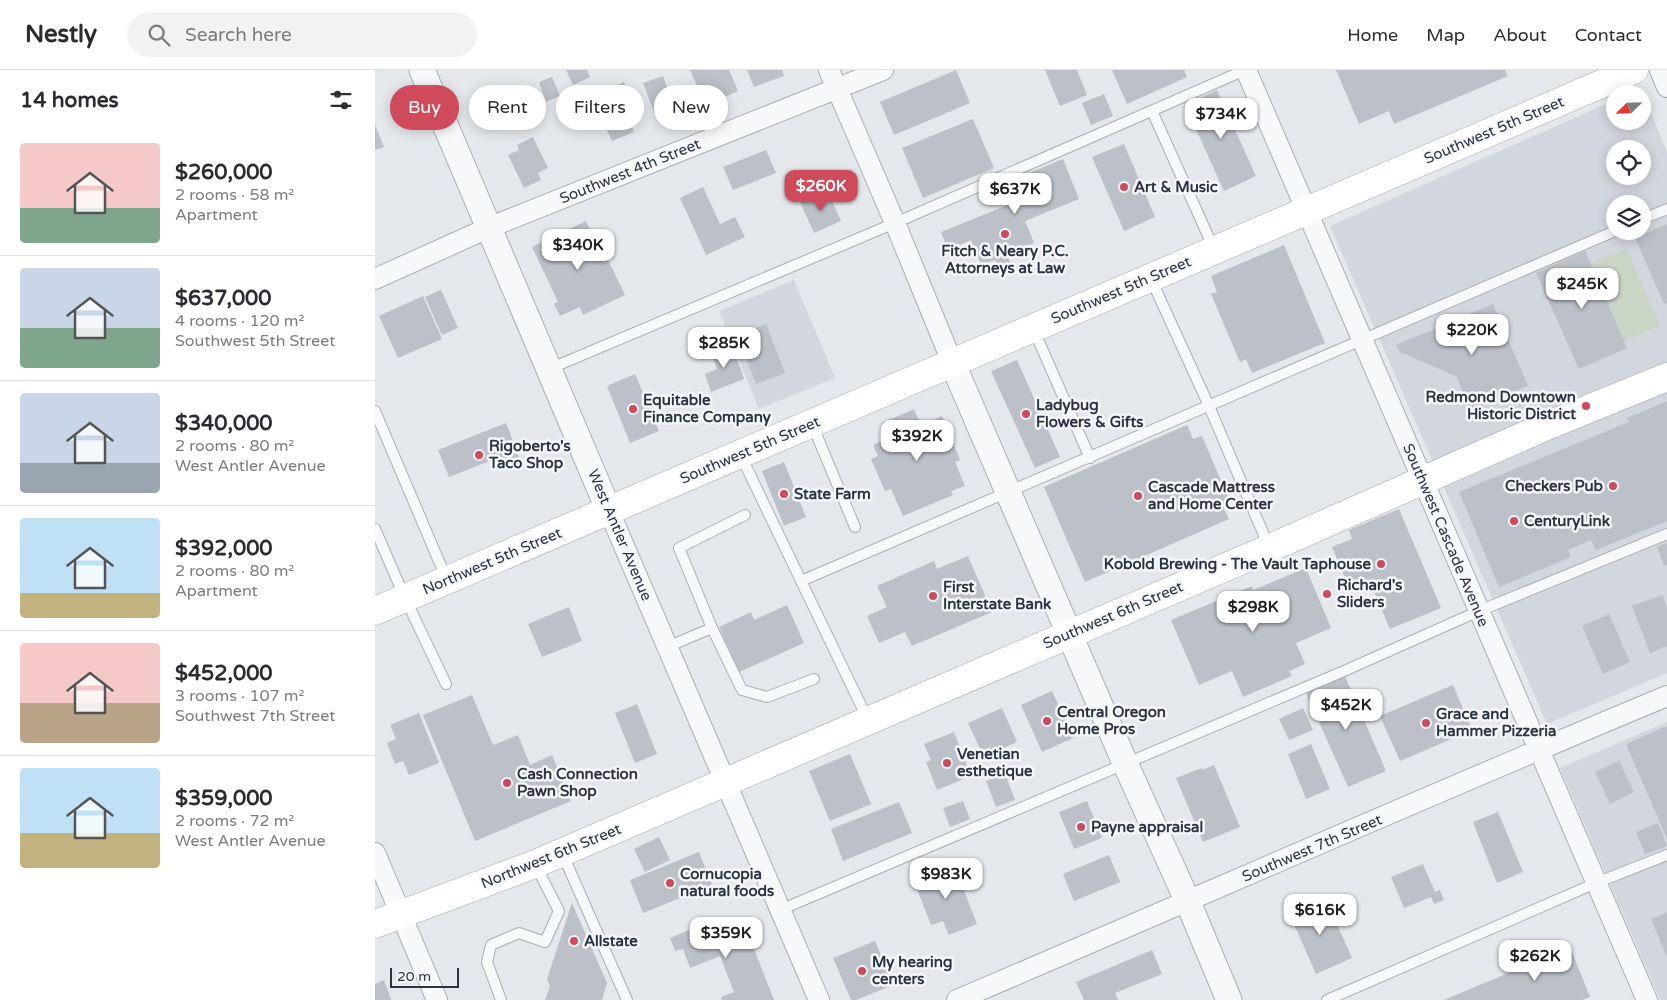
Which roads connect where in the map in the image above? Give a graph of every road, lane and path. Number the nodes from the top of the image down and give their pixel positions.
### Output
1 (422, 70) edge
2 (829, 70) edge
3 (883, 70) edge
4 (1245, 70) edge
5 (1634, 70) edge
6 (1660, 70) edge
7 (1667, 87) edge
8 (837, 90) junction
9 (1152, 110) junction
10 (1667, 209) edge
11 (1307, 211) junction
12 (1651, 216) edge
13 (895, 223) junction
14 (488, 228) junction
15 (1606, 235) edge
16 (1215, 250) junction
17 (1150, 278) junction
18 (375, 279) edge
19 (1033, 328) junction
20 (1363, 341) junction
21 (952, 362) junction
22 (548, 369) junction
23 (1667, 377) edge
24 (1209, 406) junction
25 (375, 411) edge
26 (812, 423) junction
27 (740, 454) junction
28 (1089, 458) junction
29 (1423, 480) junction
30 (1009, 492) junction
31 (609, 511) junction
32 (745, 516) dead end
33 (855, 527) dead end
34 (375, 529) edge
35 (1667, 534) edge
36 (1270, 548) junction
37 (447, 580) junction
38 (801, 581) junction
39 (405, 598) junction
40 (375, 611) edge
41 (1479, 611) junction
42 (712, 628) junction
43 (1069, 634) junction
44 (667, 647) junction
45 (814, 679) dead end
46 (446, 684) dead end
47 (1667, 696) edge
48 (869, 721) junction
49 (1539, 749) junction
50 (1125, 764) junction
51 (725, 783) junction
52 (375, 853) edge
53 (562, 853) junction
54 (1667, 855) edge
55 (535, 864) junction
56 (1596, 883) junction
57 (1188, 902) junction
58 (780, 910) junction
59 (401, 914) junction
60 (375, 924) edge
61 (437, 1000) edge
62 (501, 1000) edge
63 (627, 1000) edge
64 (819, 1000) edge
65 (957, 1000) edge
66 (1229, 1000) edge
67 (1327, 1000) edge
68 (1647, 1000) edge

1 - 14 street, West Antler Avenue
2 - 8 street
3 - 8 street, Southwest 4th Street
4 - 9 lane
4 - 11 street, Southwest Cascade Avenue
5 - 11 main road, Southwest 5th Street
6 - 7 street
8 - 13 street
8 - 14 street, Southwest 4th Street
9 - 13 lane
9 - 16 lane
10 - 12 lane
11 - 16 main road, Southwest 5th Street
11 - 20 street, Southwest Cascade Avenue
13 - 21 street
13 - 22 lane
14 - 18 street, Southwest 4th Street
14 - 22 street, West Antler Avenue
15 - 20 lane
16 - 17 main road, Southwest 5th Street
17 - 19 main road, Southwest 5th Street
17 - 24 lane
19 - 21 main road, Southwest 5th Street
19 - 28 lane
20 - 24 lane
20 - 29 street, Southwest Cascade Avenue
21 - 26 main road, Southwest 5th Street
21 - 30 street
22 - 31 street, West Antler Avenue
23 - 29 main road, Southwest 6th Street
24 - 28 lane
24 - 36 lane
25 - 37 lane
26 - 27 main road, Southwest 5th Street
26 - 33 lane
27 - 31 main road, Southwest 5th Street
27 - 38 lane
28 - 30 lane
29 - 36 main road, Southwest 6th Street
29 - 41 street, Southwest Cascade Avenue
30 - 38 lane
30 - 43 street
31 - 37 main road, Northwest 5th Street
31 - 44 street, West Antler Avenue
32 - 42 lane
34 - 39 lane
35 - 41 lane
36 - 43 main road, Southwest 6th Street
37 - 39 main road, Northwest 5th Street
38 - 48 lane
39 - 40 main road, Northwest 5th Street
39 - 46 lane
41 - 49 street, Southwest Cascade Avenue
41 - 50 lane
42 - 44 lane
42 - 45 lane
43 - 48 main road, Southwest 6th Street
43 - 50 street
44 - 51 street, West Antler Avenue
47 - 49 street, Southwest 7th Street
48 - 51 main road, Southwest 6th Street
49 - 56 street, Southwest Cascade Avenue
49 - 57 street, Southwest 7th Street
50 - 57 street
50 - 58 lane
51 - 53 main road, Northwest 6th Street
51 - 58 street, West Antler Avenue
52 - 59 street
53 - 55 main road, Northwest 6th Street
53 - 63 lane
54 - 56 lane
55 - 59 main road, Northwest 6th Street
55 - 62 lane
56 - 67 lane
56 - 68 street, Southwest Cascade Avenue
57 - 65 street, Southwest 7th Street
57 - 66 street
58 - 64 street, West Antler Avenue
59 - 60 main road, Northwest 6th Street
59 - 61 street

